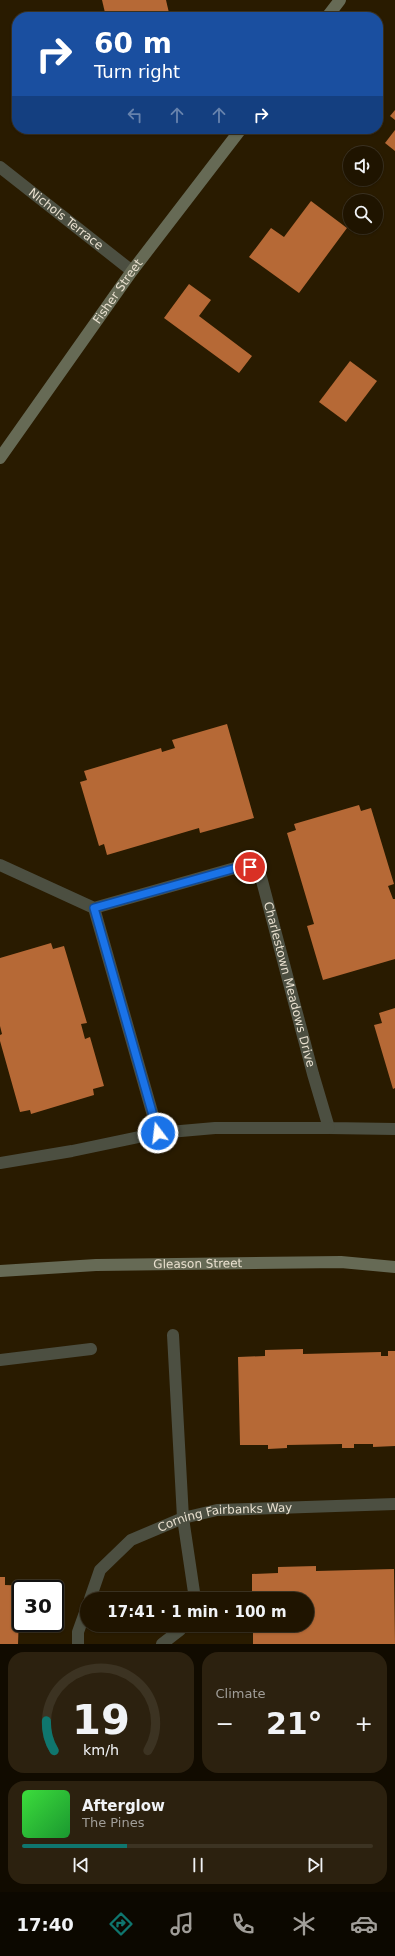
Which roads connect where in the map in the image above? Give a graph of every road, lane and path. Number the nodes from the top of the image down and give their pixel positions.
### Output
1 (340, 0) edge
2 (331, 12) edge
3 (237, 134) edge
4 (0, 167) edge
5 (132, 271) junction
6 (0, 458) edge
7 (0, 864) edge
8 (94, 908) junction
9 (329, 1128) junction
10 (395, 1129) edge
11 (158, 1133) junction
12 (0, 1163) edge
13 (395, 1267) edge
14 (0, 1271) edge
15 (173, 1335) dead end
16 (91, 1349) dead end
17 (0, 1360) edge
18 (395, 1504) edge
19 (182, 1518) junction
20 (92, 1592) edge
21 (194, 1592) edge
22 (80, 1626) edge
23 (177, 1632) edge
24 (78, 1644) edge
25 (162, 1644) edge

1 - 2 street
3 - 5 street, Fisher Street
4 - 5 street, Nichols Terrace
5 - 6 street, Fisher Street
7 - 8 street
8 - 9 street, Charlestown Meadows Drive
8 - 11 street
9 - 10 street
9 - 11 street
11 - 12 street
13 - 14 street, Gleason Street
15 - 19 street
16 - 17 street
18 - 19 street, Corning Fairbanks Way
19 - 20 street, Corning Fairbanks Way
19 - 21 street
22 - 24 street
23 - 25 street

